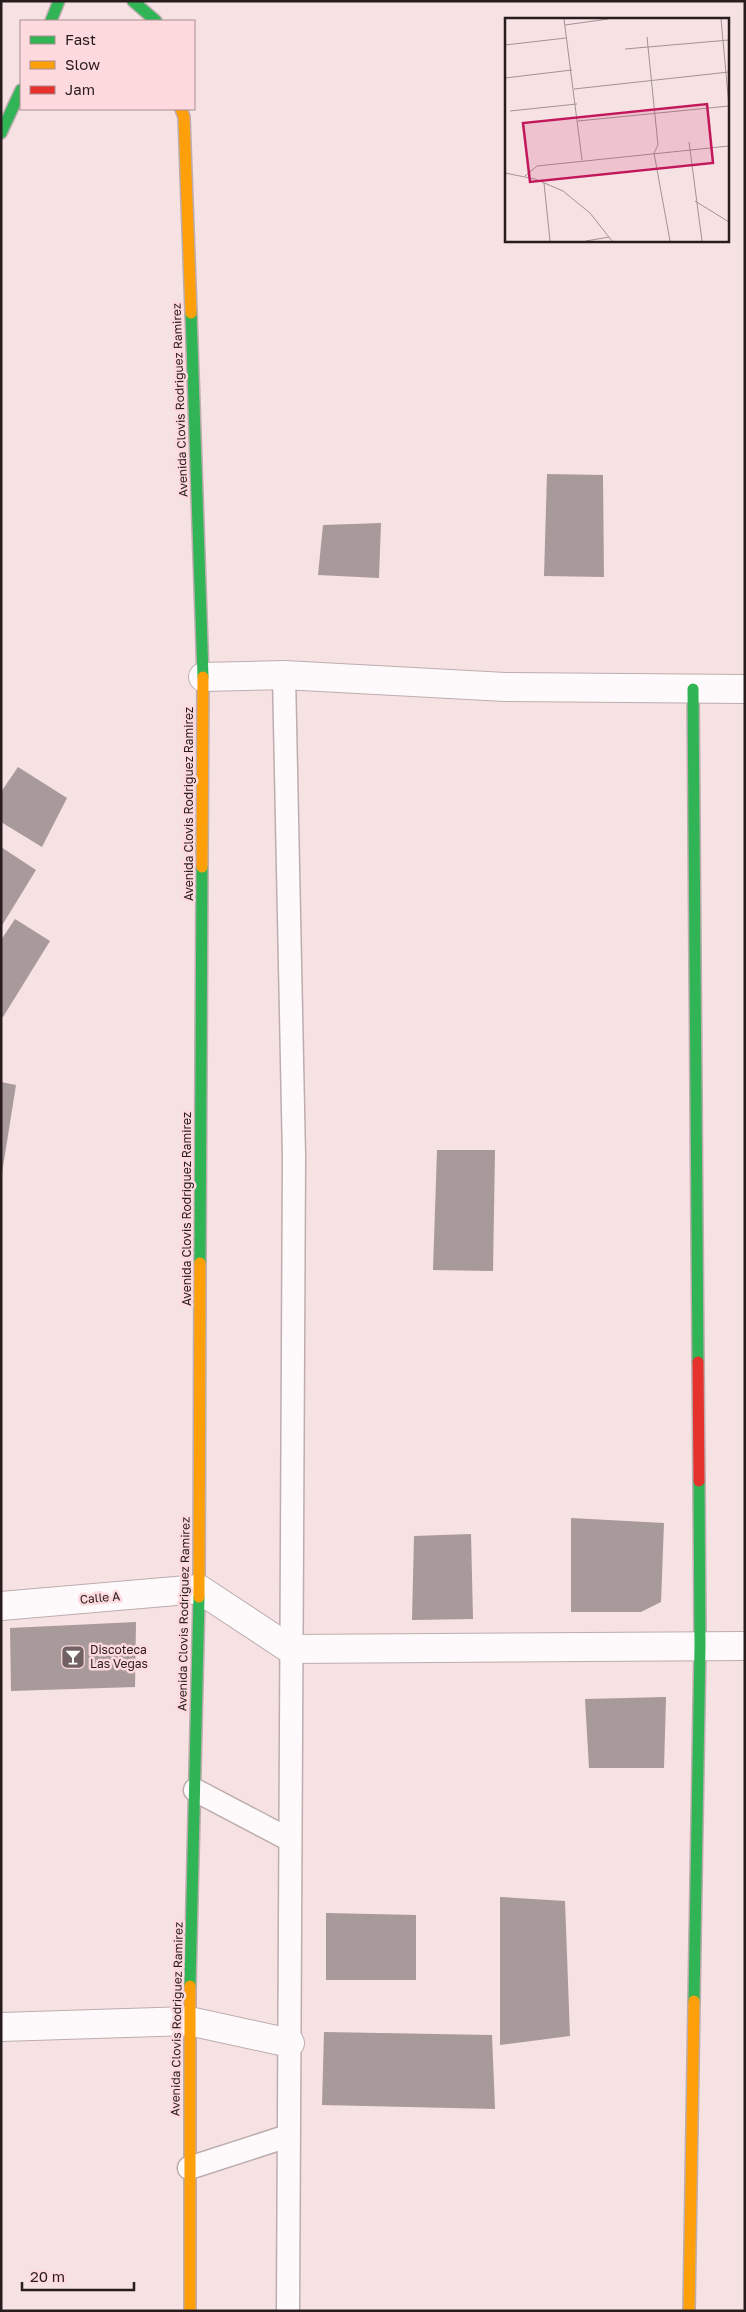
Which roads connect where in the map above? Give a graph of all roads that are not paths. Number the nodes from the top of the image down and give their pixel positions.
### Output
1 (59, 1) edge
2 (133, 1) edge
3 (51, 20) edge
4 (155, 20) edge
5 (20, 92) edge
6 (181, 110) edge
7 (1, 134) edge
8 (284, 675) junction
9 (203, 677) junction
10 (693, 689) junction
11 (745, 689) edge
12 (199, 1590) junction
13 (1, 1606) edge
14 (700, 1646) junction
15 (745, 1646) edge
16 (290, 1649) junction
17 (195, 1790) junction
18 (290, 1840) junction
19 (189, 2021) junction
20 (1, 2027) edge
21 (290, 2043) junction
22 (288, 2136) junction
23 (190, 2168) junction
24 (190, 2311) edge
25 (288, 2311) edge
26 (689, 2311) edge

1 - 3 main road
2 - 4 main road
5 - 7 main road
6 - 9 main road, Avenida Clovis Rodriguez Ramirez
8 - 9 street
8 - 10 street
8 - 16 lane
9 - 12 main road, Avenida Clovis Rodriguez Ramirez
10 - 11 street
10 - 14 main road
12 - 13 street, Calle A
12 - 16 street
12 - 17 main road, Avenida Clovis Rodriguez Ramirez
14 - 15 street
14 - 16 street
14 - 26 main road
16 - 18 lane
17 - 18 lane
17 - 19 main road, Avenida Clovis Rodriguez Ramirez
18 - 21 lane
19 - 20 street
19 - 21 street
19 - 23 main road, Avenida Clovis Rodriguez Ramirez
21 - 22 lane
22 - 23 lane
22 - 25 lane
23 - 24 main road, Avenida Clovis Rodriguez Ramirez

